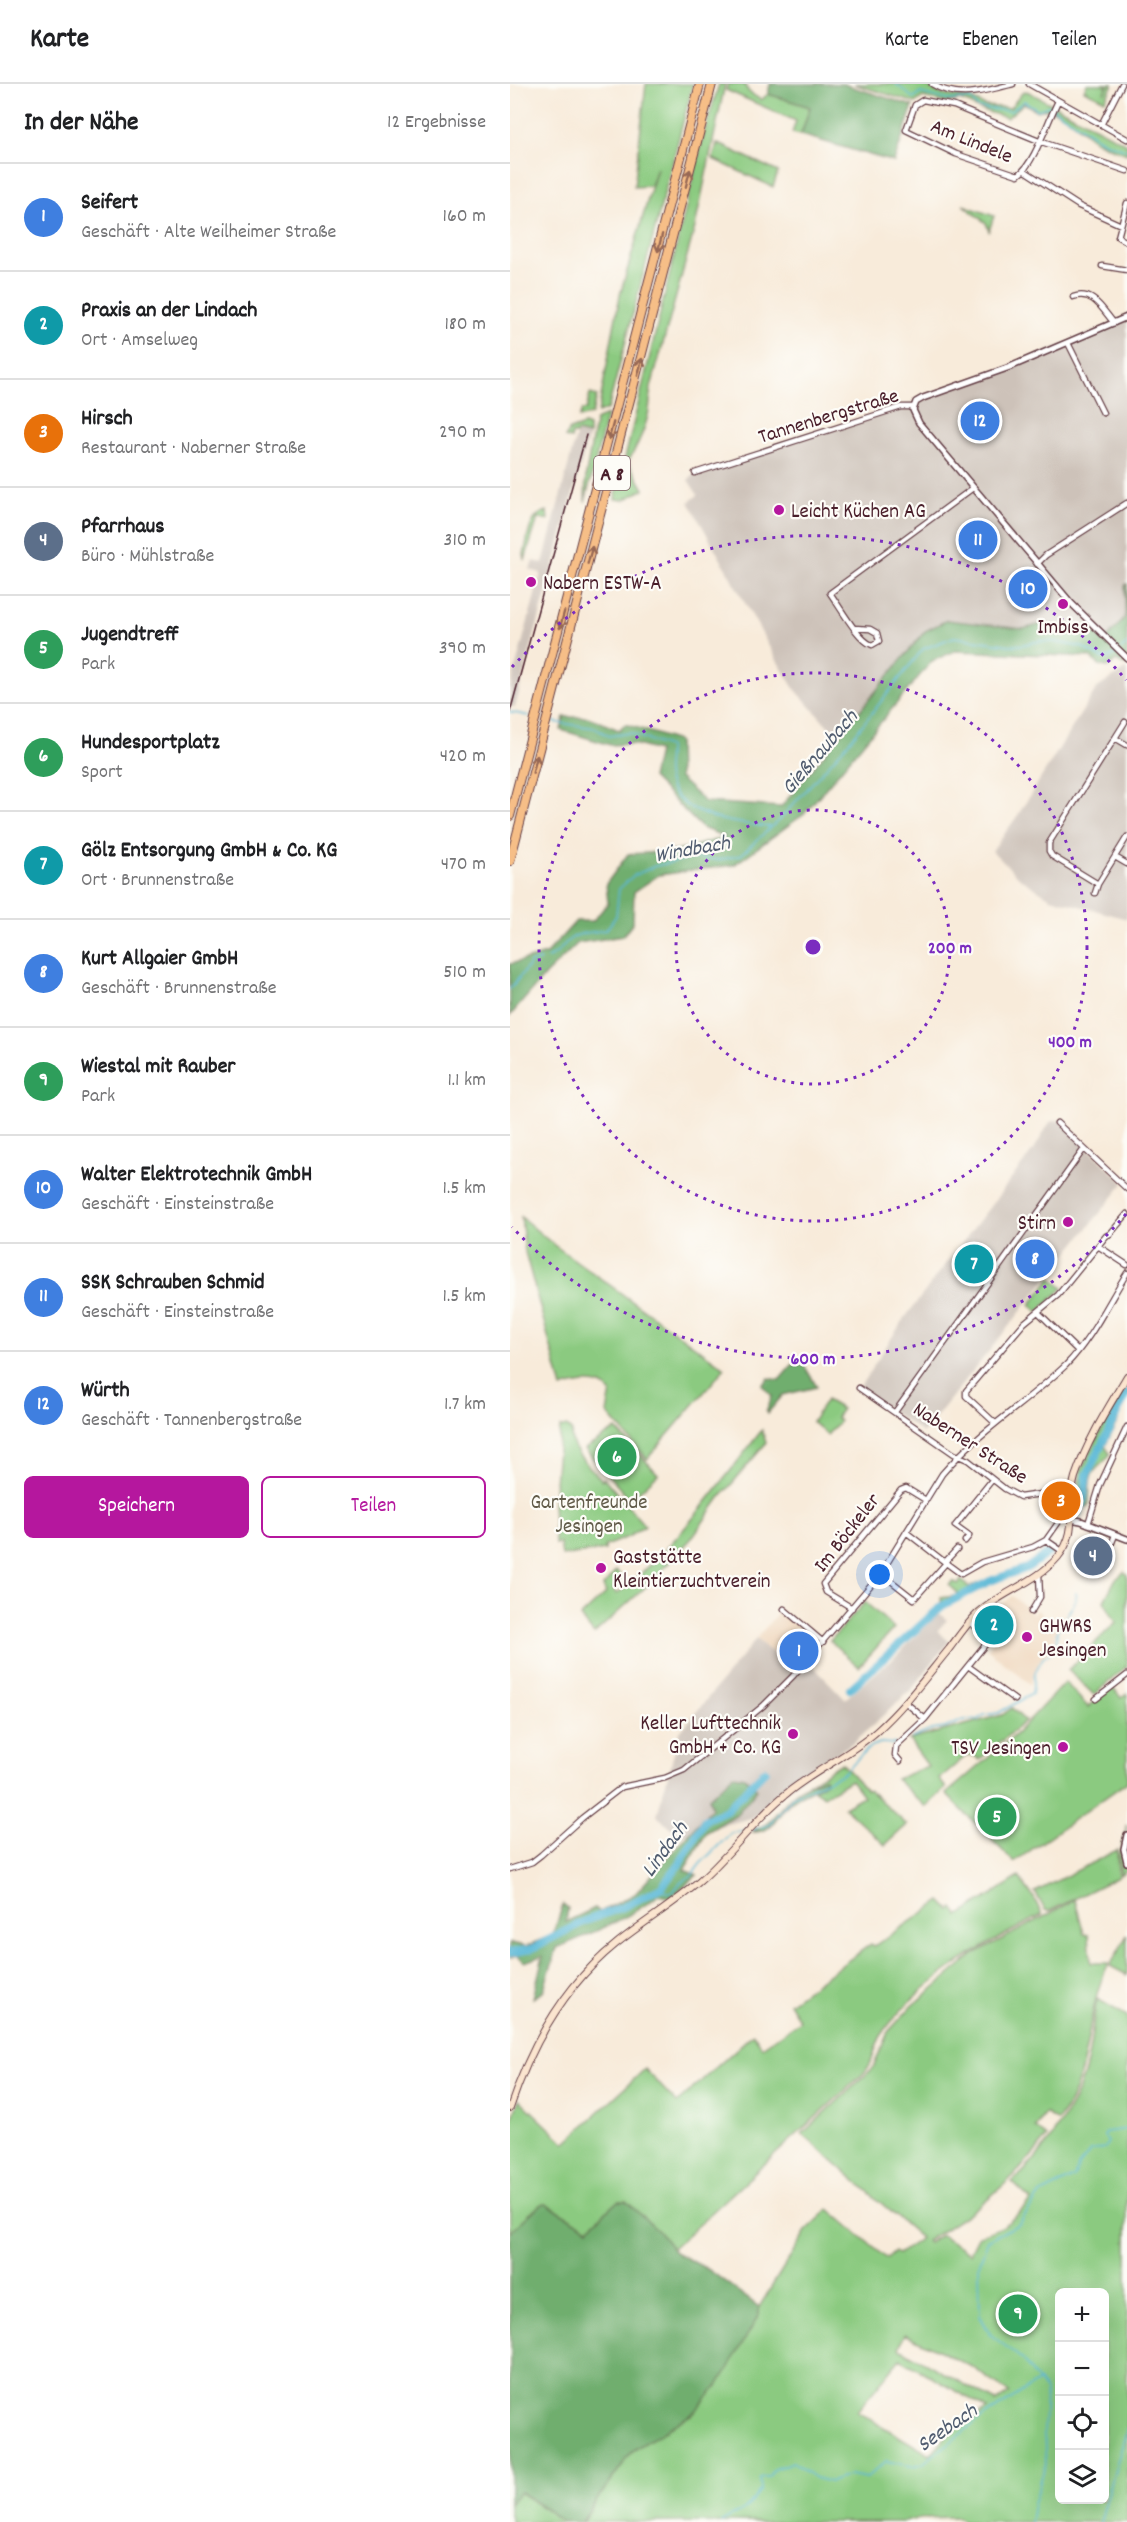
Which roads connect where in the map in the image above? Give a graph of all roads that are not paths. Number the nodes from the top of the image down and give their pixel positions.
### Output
1 (699, 84) edge
2 (712, 84) edge
3 (932, 84) edge
4 (1013, 84) edge
5 (1029, 84) edge
6 (1122, 84) edge
7 (1057, 104) junction
8 (1101, 125) junction
9 (1126, 137) edge
10 (1039, 141) junction
11 (1025, 171) junction
12 (1127, 171) edge
13 (1127, 203) edge
14 (1125, 216) edge
15 (1120, 225) junction
16 (1127, 242) edge
17 (1102, 266) dead end
18 (1127, 270) edge
19 (1073, 297) dead end
20 (1127, 317) edge
21 (1114, 323) junction
22 (1068, 344) junction
23 (913, 407) junction
24 (1104, 413) dead end
25 (694, 473) dead end
26 (973, 488) junction
27 (1127, 503) edge
28 (1037, 564) junction
29 (854, 628) junction
30 (1126, 656) edge
31 (1125, 722) dead end
32 (1115, 738) junction
33 (1127, 745) edge
34 (510, 816) edge
35 (1127, 837) edge
36 (1115, 857) junction
37 (510, 861) edge
38 (1127, 864) edge
39 (1098, 884) junction
40 (1095, 893) dead end
41 (1057, 1123) dead end
42 (1084, 1149) junction
43 (1127, 1189) edge
44 (1127, 1214) edge
45 (1098, 1246) junction
46 (1127, 1265) edge
47 (1127, 1273) edge
48 (1039, 1313) junction
49 (1078, 1351) junction
50 (1127, 1376) edge
51 (859, 1388) dead end
52 (1125, 1388) edge
53 (895, 1412) junction
54 (995, 1423) junction
55 (1127, 1427) edge
56 (958, 1456) junction
57 (992, 1479) junction
58 (1073, 1492) junction
59 (924, 1499) junction
60 (1071, 1519) junction
61 (1058, 1523) dead end
62 (1088, 1524) junction
63 (906, 1532) junction
64 (1115, 1535) junction
65 (1127, 1539) edge
66 (1046, 1540) junction
67 (965, 1541) dead end
68 (957, 1549) dead end
69 (1062, 1551) junction
70 (946, 1562) junction
71 (1100, 1572) dead end
72 (881, 1573) junction
73 (1039, 1574) junction
74 (852, 1608) junction
75 (784, 1609) dead end
76 (1031, 1612) dead end
77 (970, 1622) junction
78 (823, 1642) junction
79 (968, 1666) junction
80 (1127, 1675) edge
81 (1015, 1700) dead end
82 (1096, 1700) dead end
83 (905, 1702) junction
84 (925, 1719) junction
85 (900, 1761) dead end
86 (1127, 1835) edge
87 (1127, 1862) edge
88 (510, 1869) edge
89 (510, 2108) edge

1 -> 34 highway, A 8
37 -> 2 highway, A 8
3 - 4 street
5 - 7 street
6 - 8 street
7 - 8 street
7 - 10 street, Am Lindele
8 - 9 street
10 - 11 street, Am Lindele
10 - 11 street, Am Lindele
10 - 12 street
11 - 15 street, Am Lindele
13 - 14 street
14 - 15 street
15 - 16 street
17 - 18 street
19 - 21 street
20 - 21 street, Tannenbergstraße
21 - 22 street, Tannenbergstraße
22 - 23 street, Tannenbergstraße
22 - 24 street
23 - 25 street, Tannenbergstraße
23 - 26 street
26 - 28 street
26 - 29 street
27 - 28 street
28 - 30 street
29 - 29 street
31 - 32 street
32 - 33 street
32 - 39 street
35 - 36 street
36 - 38 street
36 - 39 street
39 - 40 street
41 - 42 street
42 - 43 street
42 - 53 street
44 - 45 street
45 - 46 street
45 - 48 street
47 - 49 street
48 - 49 street
48 - 54 street
49 - 54 street
50 - 52 main road
51 - 53 street, Naberner Straße
52 - 58 main road
53 - 56 street, Naberner Straße
54 - 56 street
55 - 62 street
56 - 57 street, Naberner Straße
56 - 59 street
57 - 58 street, Naberner Straße
57 - 67 street
58 - 60 main road
59 - 63 street
59 - 74 street, Im Böckeler
60 - 62 street
60 - 69 main road
61 - 66 street
62 - 64 street
63 - 70 street
63 - 72 street
64 - 65 street
64 - 71 street
66 - 69 street
66 - 70 street
68 - 70 street
69 - 73 main road
70 - 72 street
72 - 74 street
73 - 76 street
73 - 77 main road
74 - 78 street
75 - 78 street
77 - 79 street
77 - 83 main road
78 - 88 street
79 - 81 street
79 - 84 street
80 - 82 street
83 - 84 street
83 - 89 main road
84 - 85 street
86 - 87 street

